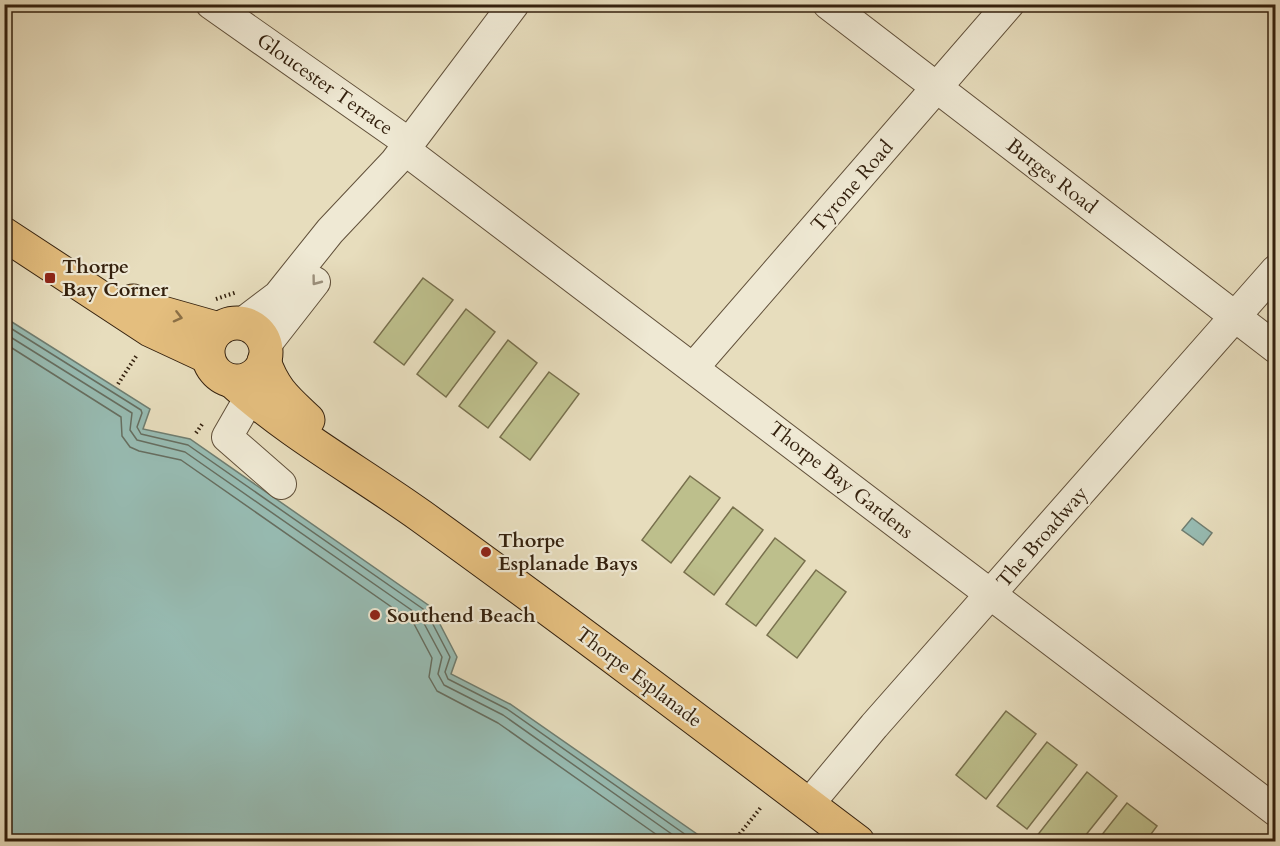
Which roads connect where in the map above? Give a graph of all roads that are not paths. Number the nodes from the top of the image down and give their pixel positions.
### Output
1 (211, 4) edge
2 (514, 4) edge
3 (828, 4) edge
4 (1009, 4) edge
5 (937, 88) junction
6 (403, 152) junction
7 (4, 234) edge
8 (1275, 270) edge
9 (1235, 316) junction
10 (219, 328) junction
11 (1275, 348) edge
12 (694, 367) junction
13 (253, 372) junction
14 (281, 484) dead end
15 (990, 596) junction
16 (809, 804) junction
17 (1275, 811) edge
18 (858, 842) edge

1 - 6 street, Gloucester Terrace
2 - 6 street
3 - 5 street, Burges Road
4 - 5 street, Tyrone Road
5 - 9 street, Burges Road
5 - 12 street, Tyrone Road
6 - 10 street
6 - 12 street, Thorpe Bay Gardens
6 -> 13 street
7 - 10 main road, Thorpe Esplanade
8 - 9 street, The Broadway
9 - 11 street, Burges Road
9 - 15 street, The Broadway
10 - 13 main road, Thorpe Esplanade
10 - 13 main road, Thorpe Esplanade
12 - 15 street, Thorpe Bay Gardens
13 - 14 street
13 - 16 main road, Thorpe Esplanade
15 - 16 street, The Broadway
15 - 17 street, Thorpe Bay Gardens
16 - 18 main road, Thorpe Esplanade

